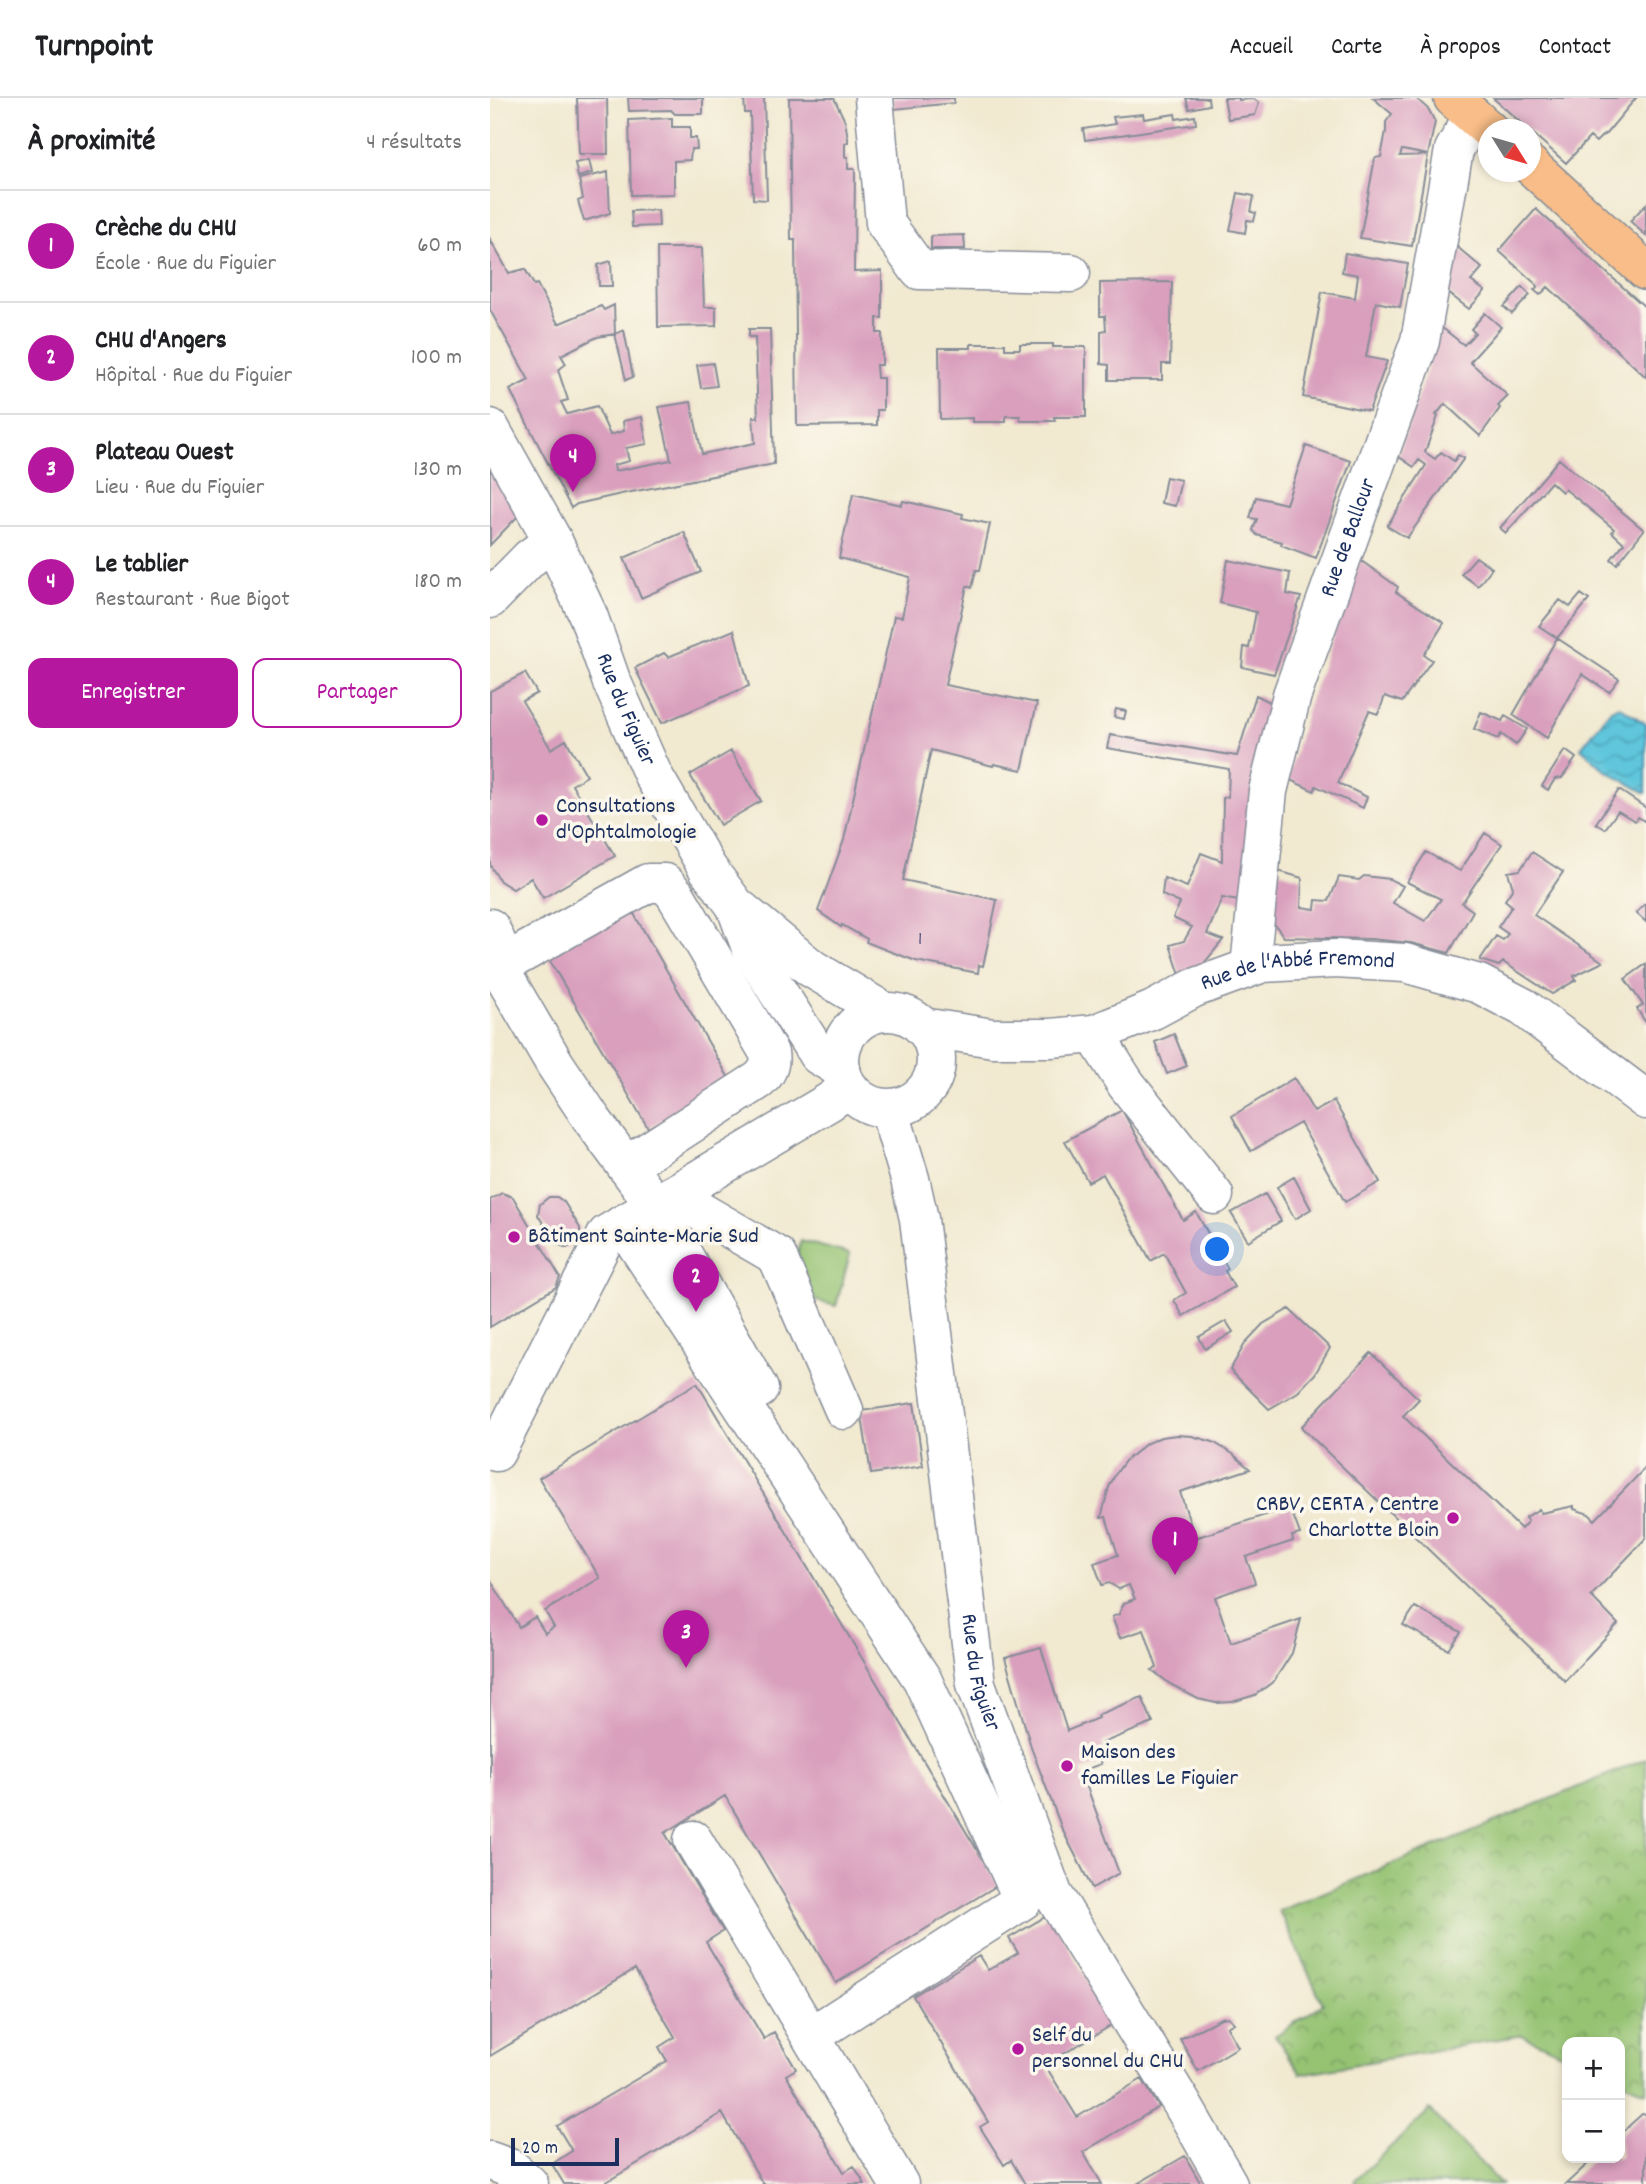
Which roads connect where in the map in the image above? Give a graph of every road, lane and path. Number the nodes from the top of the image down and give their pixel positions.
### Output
1 (874, 98) edge
2 (1472, 115) edge
3 (1541, 174) edge
4 (1646, 271) edge
5 (1071, 273) dead end
6 (490, 428) edge
7 (553, 541) junction
8 (490, 599) edge
9 (735, 905) junction
10 (490, 928) edge
11 (1250, 967) junction
12 (502, 968) junction
13 (885, 1012) junction
14 (922, 1027) junction
15 (1094, 1034) junction
16 (845, 1078) junction
17 (1646, 1100) edge
18 (889, 1109) junction
19 (626, 1166) junction
20 (1213, 1195) dead end
21 (664, 1200) junction
22 (623, 1224) junction
23 (764, 1397) dead end
24 (844, 1410) dead end
25 (496, 1452) dead end
26 (692, 1840) dead end
27 (811, 2036) junction
28 (490, 2161) edge
29 (529, 2184) edge
30 (899, 2184) edge
31 (1228, 2184) edge

1 - 5 street
2 - 11 street, Rue de Ballour
3 - 4 main road
6 - 7 street, Rue du Figuier
7 - 8 street
7 - 9 street, Rue du Figuier
9 - 13 street, Rue du Figuier
9 - 16 street, Rue du Figuier
10 - 12 street
11 - 15 street, Rue de l'Abbé Fremond
11 - 17 street, Rue de l'Abbé Fremond
12 - 19 street
12 - 19 street
13 - 14 street, Rue du Figuier
13 - 16 street
14 - 15 street, Rue de l'Abbé Fremond
14 - 18 street
15 - 20 street
16 - 18 street, Rue du Figuier
16 - 21 street
18 - 31 street, Rue du Figuier
19 - 21 street
21 - 22 street
21 - 23 street
21 - 24 street
22 - 25 street
22 - 27 street
26 - 27 street
27 - 30 street
28 - 29 street

